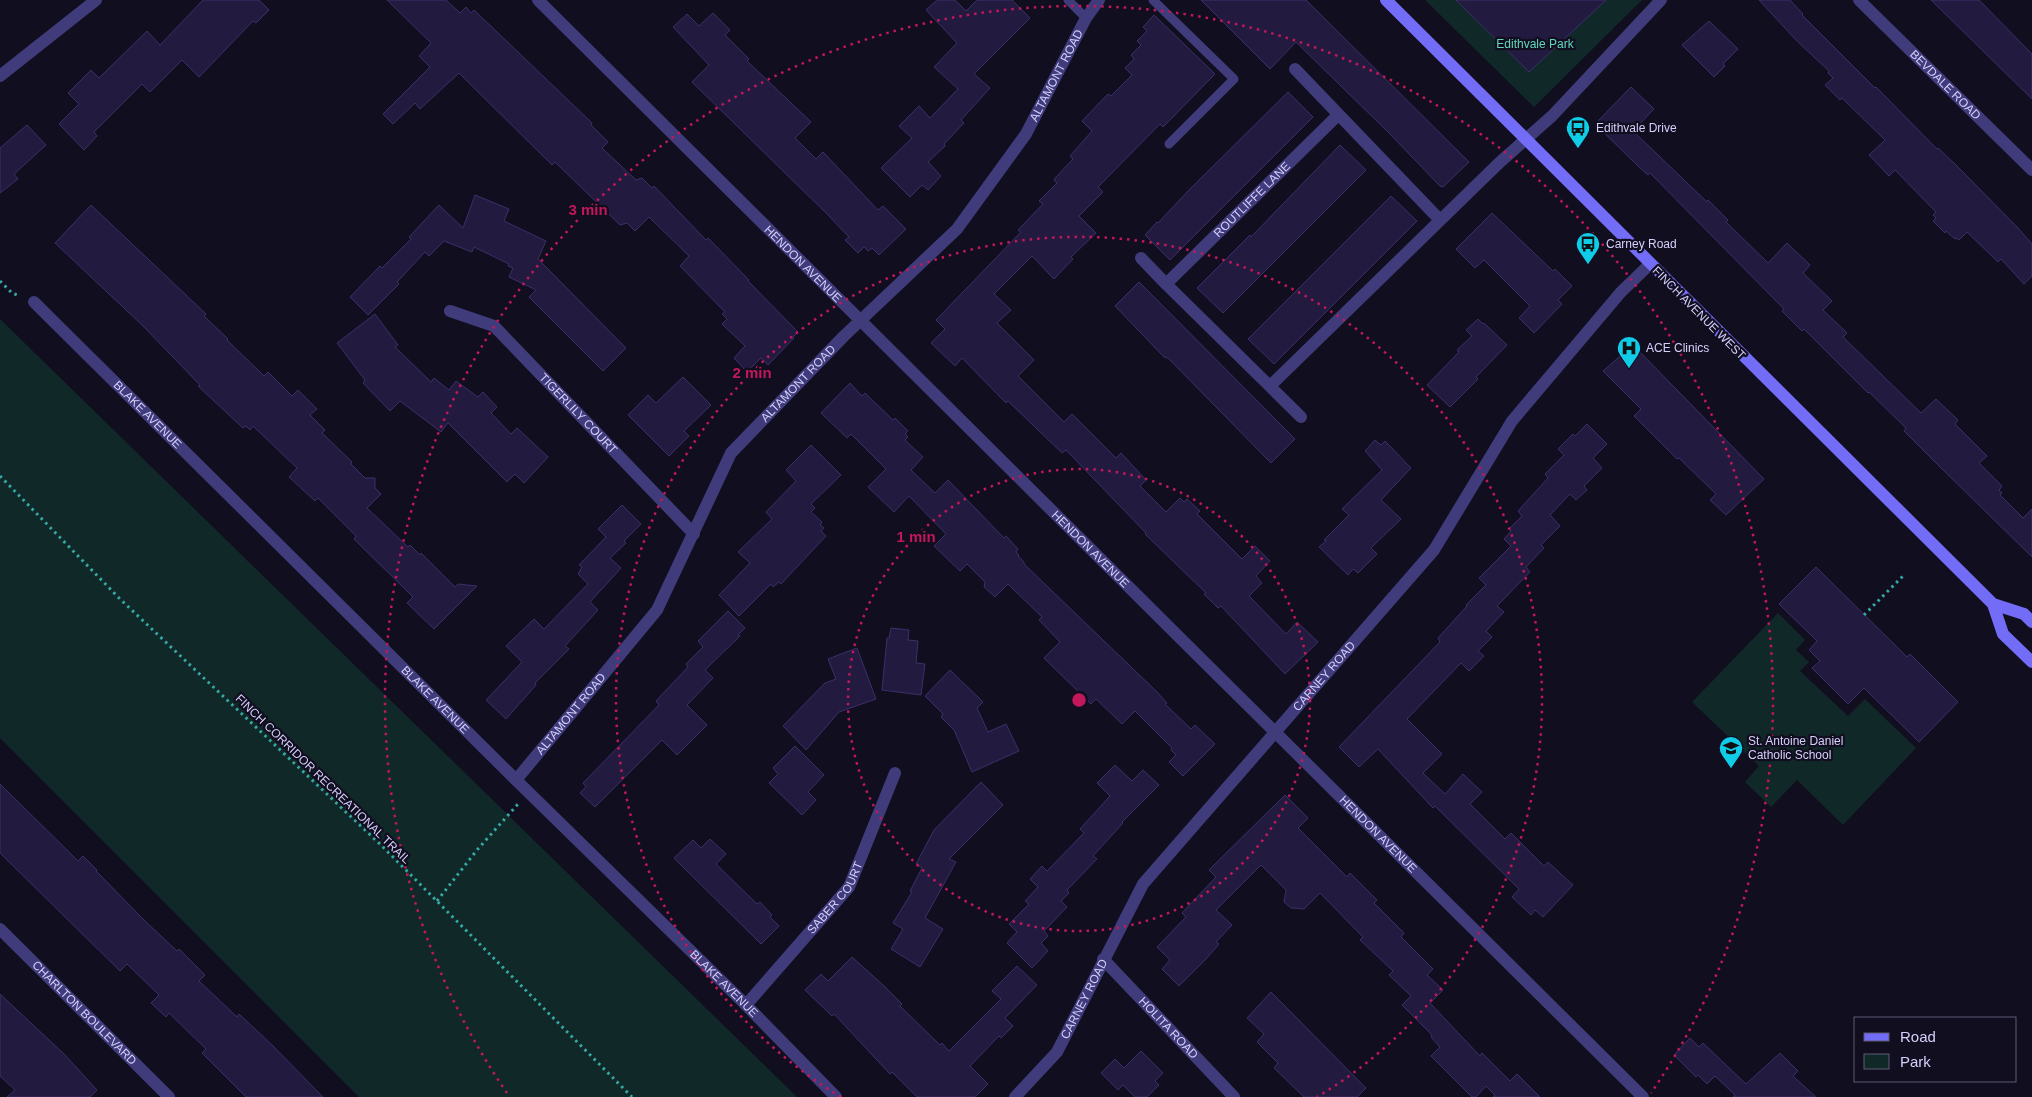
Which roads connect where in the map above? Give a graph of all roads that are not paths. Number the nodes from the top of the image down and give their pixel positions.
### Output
1 (96, 0) edge
2 (538, 0) edge
3 (1068, 0) edge
4 (1099, 0) edge
5 (1153, 0) edge
6 (1386, 0) edge
7 (1661, 0) edge
8 (1859, 0) edge
9 (1086, 18) junction
10 (1295, 69) dead end
11 (0, 76) edge
12 (1338, 115) junction
13 (1525, 139) junction
14 (1169, 144) dead end
15 (2032, 170) edge
16 (1440, 220) junction
17 (1141, 258) dead end
18 (1650, 264) junction
19 (1166, 284) junction
20 (34, 302) road end
21 (450, 311) dead end
22 (860, 322) junction
23 (1270, 386) junction
24 (1301, 417) dead end
25 (694, 534) junction
26 (1993, 604) junction
27 (2032, 622) edge
28 (2032, 662) edge
29 (1276, 731) junction
30 (894, 773) dead end
31 (516, 780) junction
32 (0, 929) edge
33 (1103, 959) junction
34 (746, 1006) junction
35 (169, 1097) edge
36 (836, 1097) edge
37 (1015, 1097) edge
38 (1234, 1097) edge
39 (1643, 1097) edge

1 - 11 street
2 - 22 street, HENDON AVENUE
3 - 9 lane
4 - 9 street, ALTAMONT ROAD
5 - 14 lane
6 - 13 main road, FINCH AVENUE WEST
7 - 13 street
8 - 15 street, BEVDALE ROAD
9 - 22 street, ALTAMONT ROAD
10 - 12 street
12 - 16 street
12 - 19 street, ROUTLIFFE LANE
13 - 16 street
13 - 18 main road, FINCH AVENUE WEST
16 - 23 street
17 - 19 street
18 - 26 main road, FINCH AVENUE WEST
18 - 29 street, CARNEY ROAD
19 - 23 street
20 - 31 street, BLAKE AVENUE
21 - 25 street, TIGERLILY COURT
22 - 25 street, ALTAMONT ROAD
22 - 29 street, HENDON AVENUE
23 - 24 street
25 - 31 street, ALTAMONT ROAD
26 - 27 main road, FINCH AVENUE WEST
26 - 28 main road, FINCH AVENUE WEST
29 - 33 street, CARNEY ROAD
29 - 39 street, HENDON AVENUE
30 - 34 street, SABER COURT
31 - 34 street, BLAKE AVENUE
32 - 35 street, CHARLTON BOULEVARD
33 - 37 street, CARNEY ROAD
33 - 38 street, HOLITA ROAD
34 - 36 street, BLAKE AVENUE

